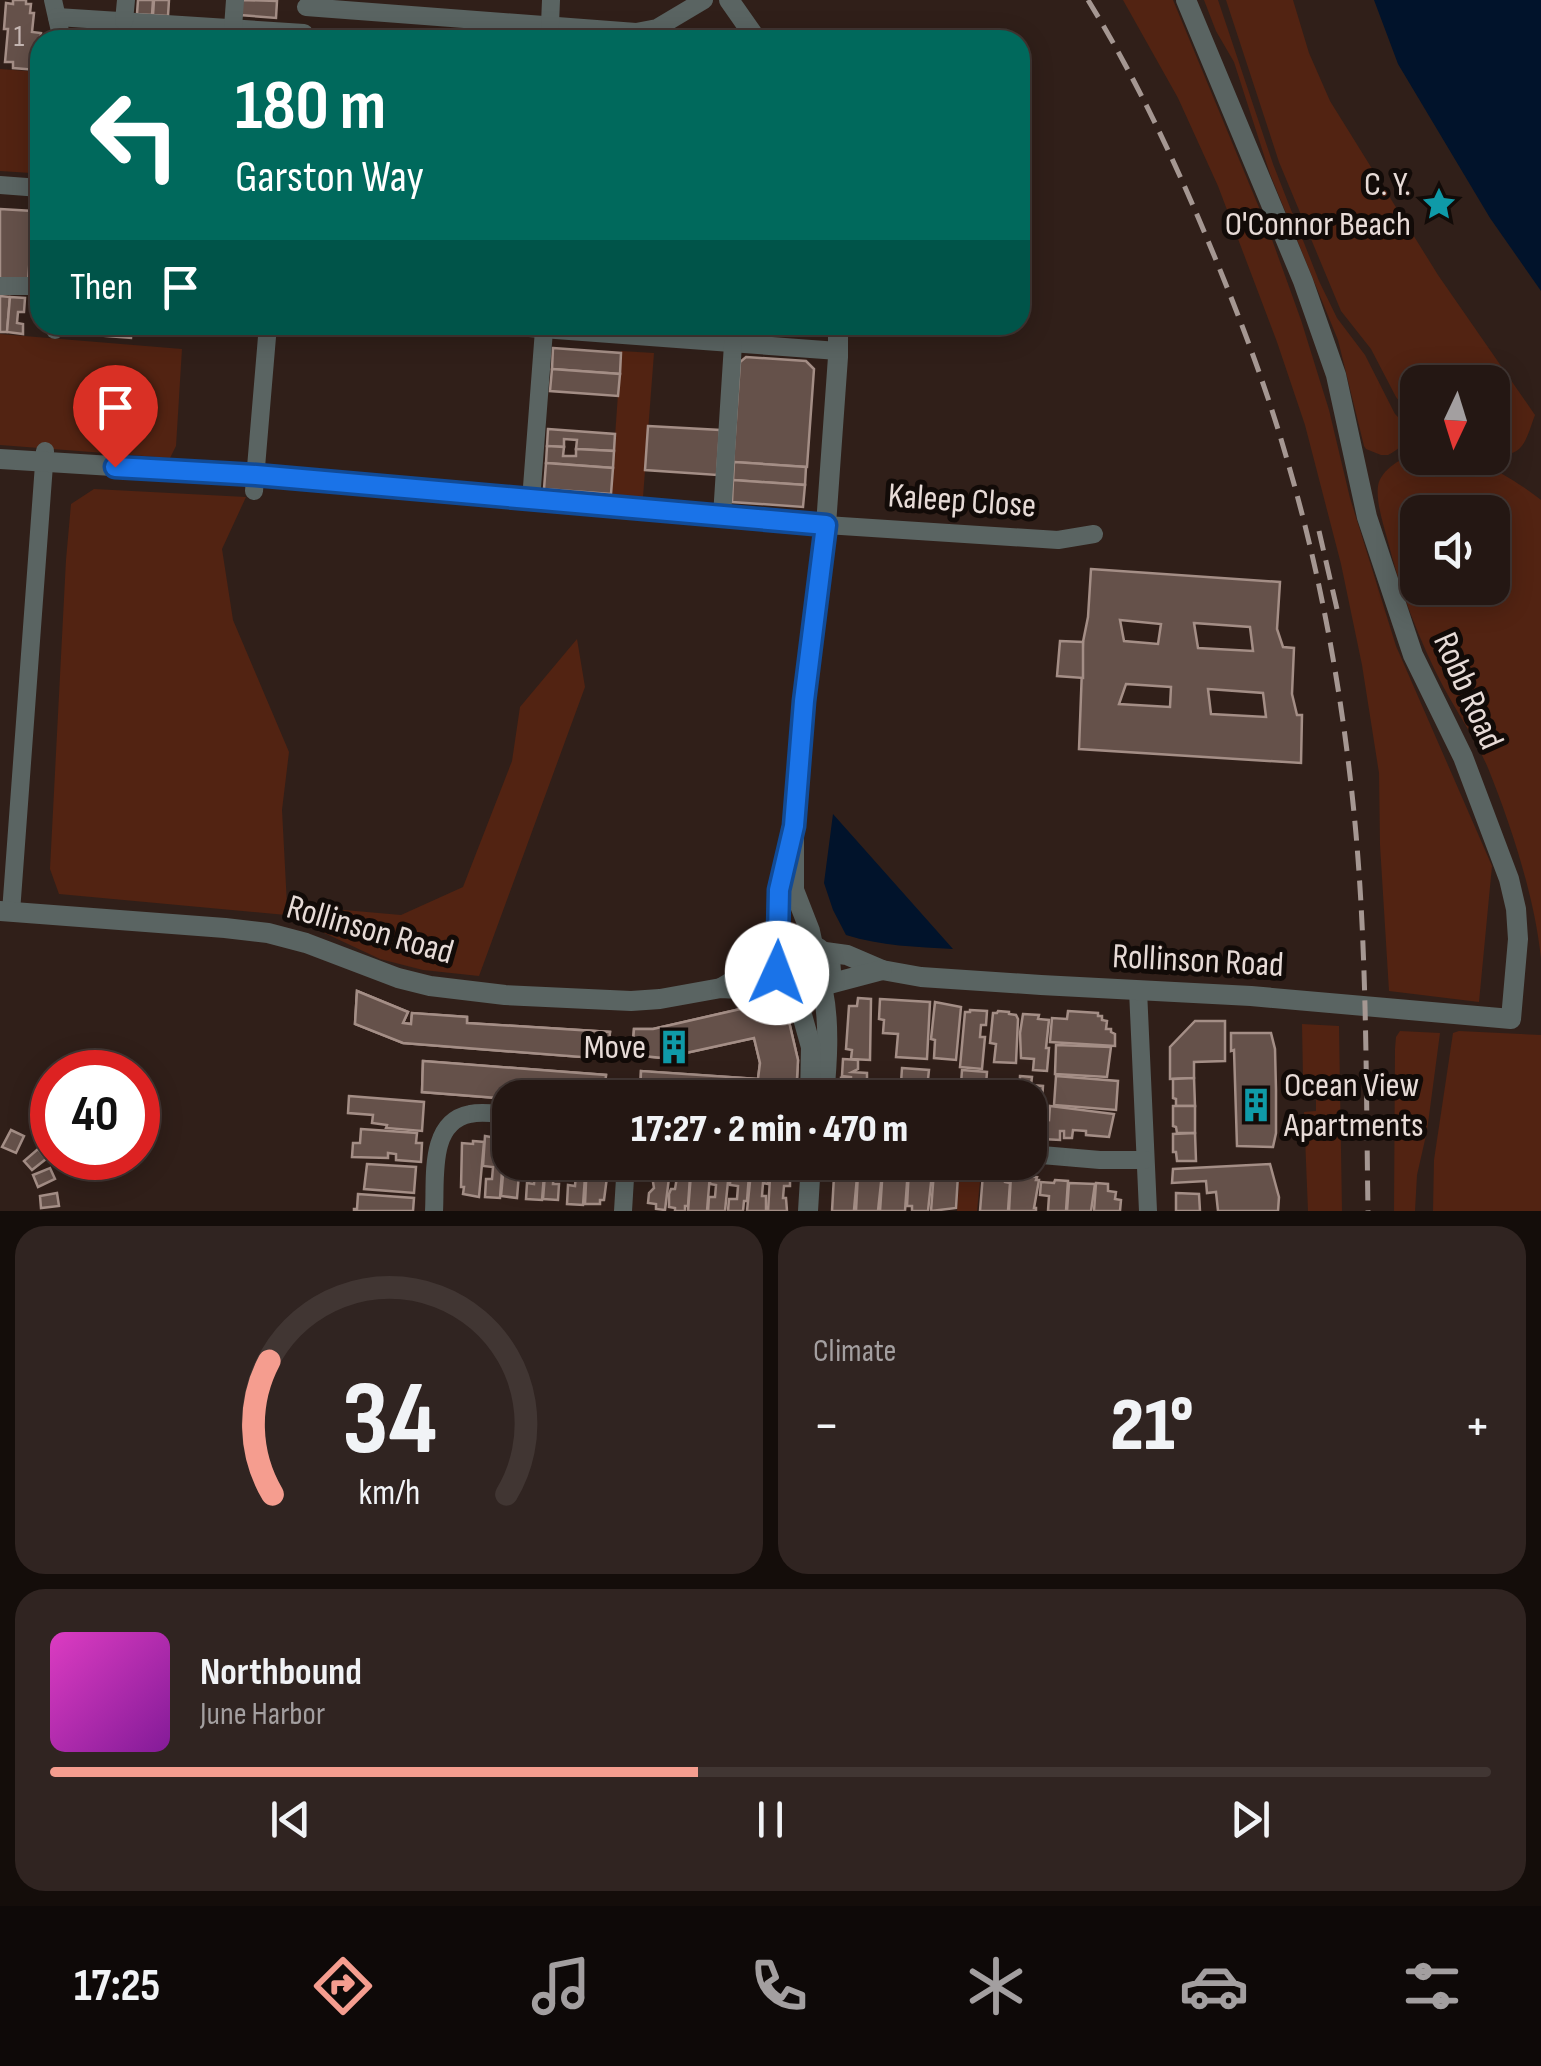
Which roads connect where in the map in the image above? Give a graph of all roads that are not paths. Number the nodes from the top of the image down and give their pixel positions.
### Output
1 (126, 0) edge
2 (235, 0) edge
3 (552, 0) edge
4 (704, 0) edge
5 (728, 0) edge
6 (1186, 0) edge
7 (307, 3) edge
8 (395, 6) edge
9 (55, 9) edge
10 (124, 21) junction
11 (550, 25) junction
12 (233, 28) junction
13 (249, 30) edge
14 (305, 30) edge
15 (619, 30) edge
16 (652, 30) edge
17 (750, 30) edge
18 (0, 184) edge
19 (30, 187) edge
20 (0, 286) edge
21 (30, 286) edge
22 (267, 335) edge
23 (544, 335) edge
24 (670, 335) edge
25 (838, 335) edge
26 (733, 344) junction
27 (838, 351) junction
28 (45, 457) junction
29 (0, 459) edge
30 (255, 483) junction
31 (531, 500) junction
32 (722, 516) junction
33 (826, 525) junction
34 (1094, 534) dead end
35 (794, 826) junction
36 (6, 912) edge
37 (819, 948) junction
38 (781, 956) junction
39 (882, 970) junction
40 (721, 988) junction
41 (826, 988) junction
42 (1138, 990) junction
43 (790, 992) junction
44 (1511, 1019) joint
45 (810, 1080) edge
46 (825, 1080) edge
47 (492, 1115) edge
48 (1047, 1155) edge
49 (1146, 1160) junction
50 (625, 1180) edge
51 (811, 1180) edge
52 (434, 1211) edge
53 (622, 1211) edge
54 (808, 1211) edge
55 (1148, 1211) edge

1 - 10 street
2 - 12 street
3 - 11 street
4 - 16 street
5 - 17 street
6 - 44 street, Robb Road
7 - 8 street
7 - 14 street
8 - 11 street
9 - 10 street
10 - 12 street
11 - 15 street
12 - 13 street
18 - 19 street
20 - 21 street
22 - 30 street
23 - 31 street
24 - 26 street
25 - 27 street
26 - 27 street
26 - 32 street
27 - 33 street
28 - 29 street
28 - 30 street
28 - 36 street
30 - 31 street
31 - 32 street
32 - 33 street
33 - 34 street, Kaleep Close
33 - 35 street
35 - 37 street
35 - 38 street
36 - 40 street, Rollinson Road
37 - 38 street
37 - 39 street, Rollinson Road
37 - 41 street
38 - 40 street, Rollinson Road
38 - 43 street
39 - 41 street, Rollinson Road
39 - 42 street, Rollinson Road
40 - 43 street, Rollinson Road
41 - 43 street
41 - 46 street
42 - 44 street, Rollinson Road
42 - 49 street
43 - 45 street
47 - 52 street
48 - 49 street
49 - 55 street
50 - 53 street
51 - 54 street

